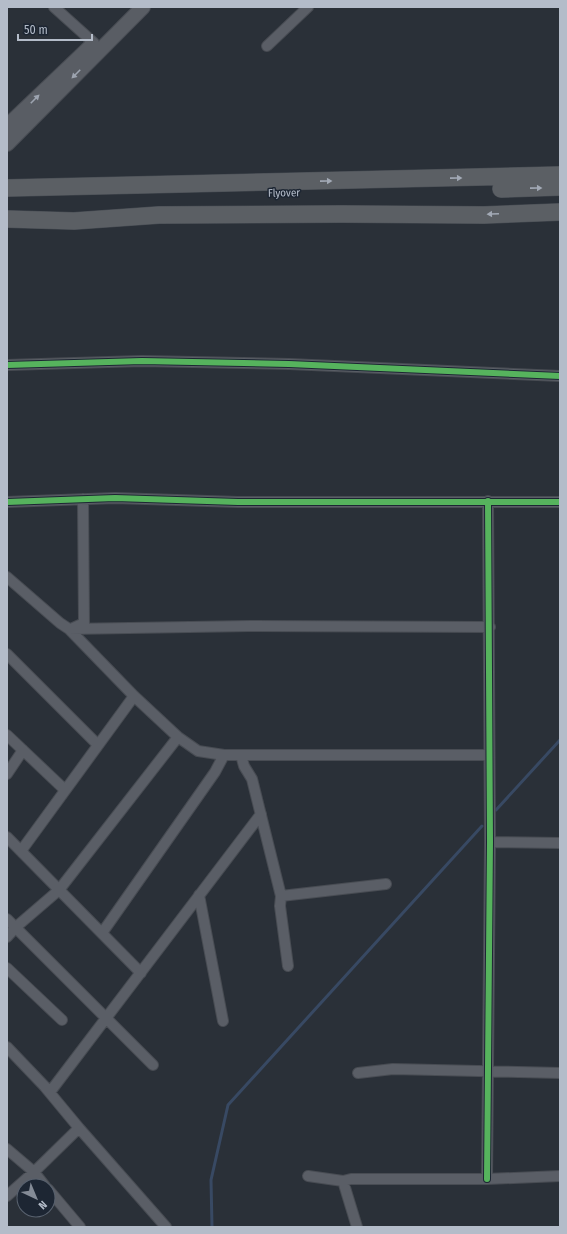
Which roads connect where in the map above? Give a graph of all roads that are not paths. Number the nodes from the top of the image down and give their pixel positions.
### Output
1 (54, 7) edge
2 (130, 7) edge
3 (143, 7) edge
4 (308, 7) edge
5 (94, 43) junction
6 (267, 46) dead end
7 (7, 126) edge
8 (7, 144) edge
9 (560, 175) edge
10 (560, 187) edge
11 (7, 188) edge
12 (7, 198) edge
13 (560, 202) edge
14 (7, 211) edge
15 (560, 212) edge
16 (7, 219) edge
17 (7, 365) edge
18 (560, 376) edge
19 (83, 499) junction
20 (488, 501) junction
21 (7, 502) edge
22 (560, 502) edge
23 (7, 577) edge
24 (490, 628) junction
25 (69, 629) junction
26 (7, 654) edge
27 (134, 696) junction
28 (7, 735) edge
29 (178, 737) junction
30 (98, 746) junction
31 (23, 750) junction
32 (224, 755) junction
33 (241, 755) junction
34 (489, 755) junction
35 (7, 774) edge
36 (65, 790) junction
37 (261, 814) junction
38 (7, 837) edge
39 (490, 842) junction
40 (560, 843) edge
41 (21, 851) junction
42 (386, 884) dead end
43 (59, 890) junction
44 (199, 895) junction
45 (281, 896) junction
46 (7, 919) edge
47 (16, 928) junction
48 (102, 933) junction
49 (7, 937) edge
50 (288, 966) dead end
51 (7, 968) edge
52 (141, 973) junction
53 (106, 1018) junction
54 (62, 1020) dead end
55 (223, 1020) dead end
56 (7, 1047) edge
57 (154, 1065) dead end
58 (488, 1071) junction
59 (358, 1074) dead end
60 (560, 1074) edge
61 (45, 1087) junction
62 (79, 1128) junction
63 (7, 1149) edge
64 (34, 1172) junction
65 (308, 1176) dead end
66 (560, 1176) edge
67 (39, 1178) edge
68 (487, 1178) junction
69 (343, 1181) junction
70 (7, 1196) edge
71 (56, 1198) edge
72 (80, 1227) edge
73 (166, 1227) edge
74 (357, 1227) edge

1 - 5 street
2 - 5 main road
3 -> 8 main road
4 - 6 street
7 -> 5 main road
11 -> 9 highway
12 -> 10 highway, Flyover
13 - 14 highway, Flyover
15 -> 16 highway
17 - 18 street
19 - 20 street
19 - 21 street
19 - 25 street
20 - 22 street
20 - 24 street
23 - 25 street
24 - 25 street
24 - 34 street
25 - 27 street
26 - 30 street
27 - 29 street
27 - 30 street
28 - 31 street
29 - 32 street
29 - 43 street
30 - 36 street
31 - 35 street
31 - 36 street
32 - 33 street
32 - 48 street
33 - 34 street
33 - 37 street
34 - 39 street
36 - 41 street
37 - 44 street
37 - 45 street
38 - 41 street
39 - 40 street
39 - 58 street
41 - 43 street
42 - 45 street
43 - 47 street
43 - 48 street
44 - 52 street
44 - 55 street
45 - 50 street
46 - 47 street
47 - 49 street
47 - 53 street
48 - 52 street
51 - 54 street
52 - 53 street
53 - 57 street
53 - 61 street
56 - 61 street
58 - 59 street
58 - 60 street
58 - 68 street
61 - 62 street
62 - 64 street
62 - 73 street
63 - 64 street
64 - 67 street
64 - 70 street
65 - 69 street
66 - 68 street
68 - 69 street
69 - 74 street
71 - 72 street

